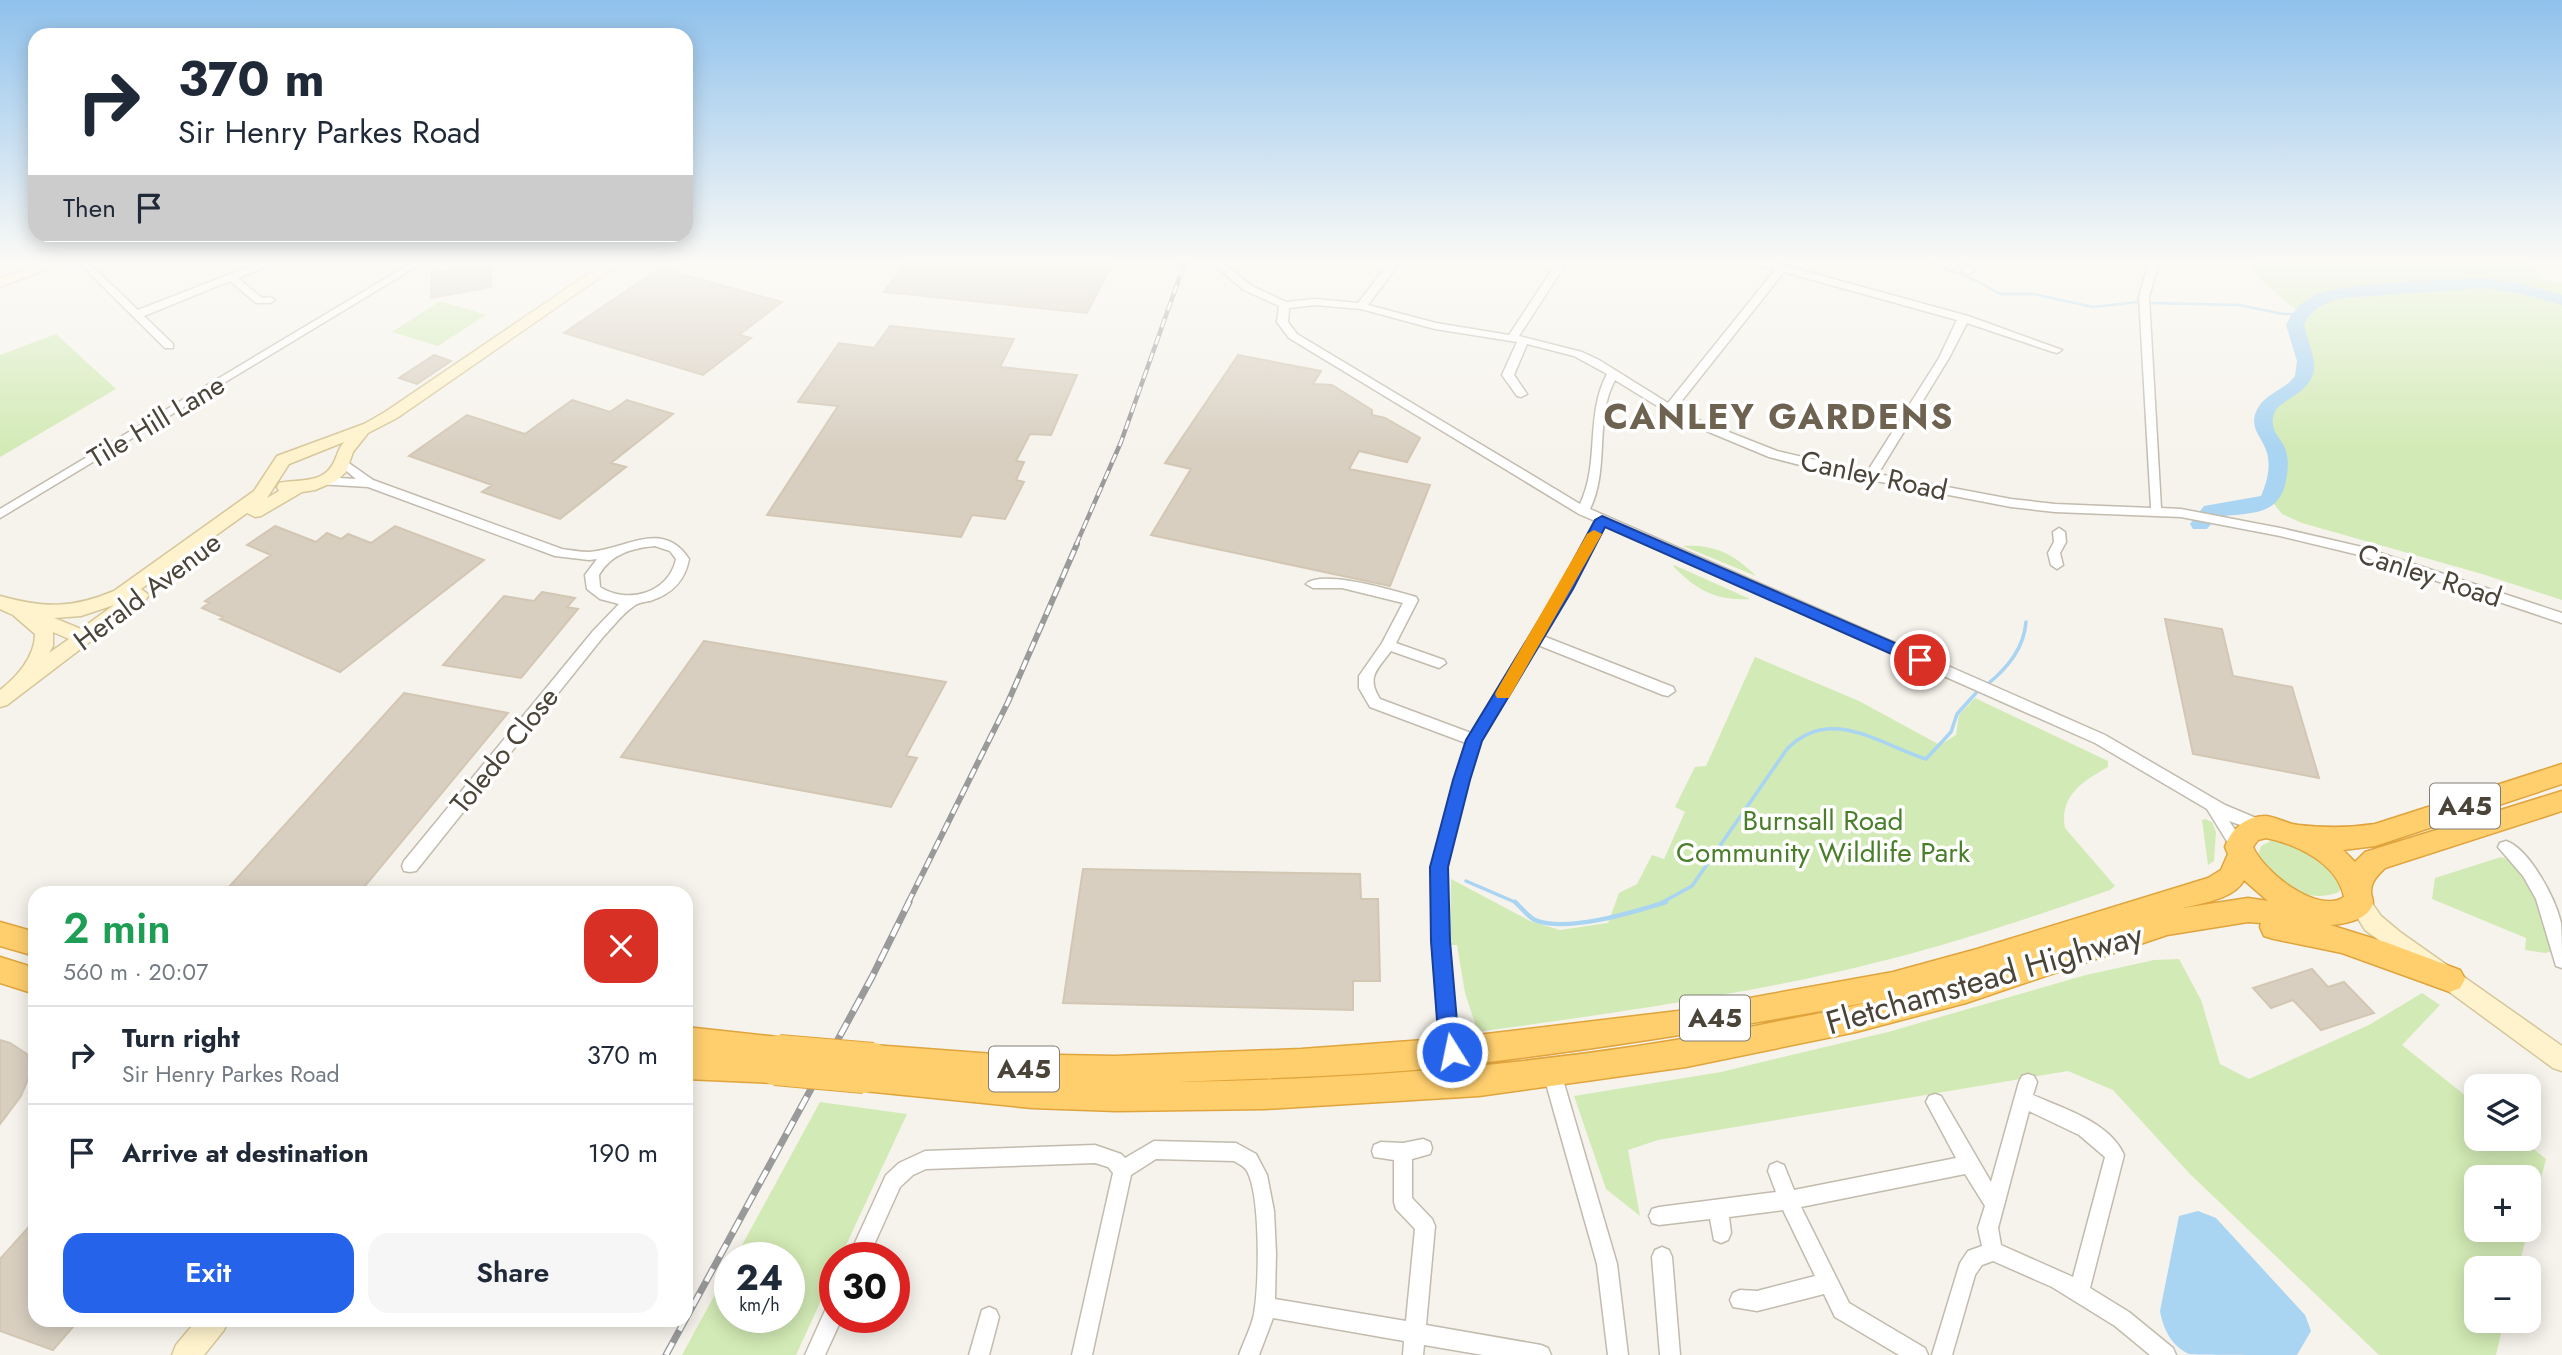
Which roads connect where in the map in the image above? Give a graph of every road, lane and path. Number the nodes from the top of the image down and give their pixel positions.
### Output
1 (147, 325) edge
2 (312, 325) edge
3 (524, 325) edge
4 (1285, 325) edge
5 (1432, 325) edge
6 (1526, 325) edge
7 (1736, 325) edge
8 (1960, 325) edge
9 (1985, 325) edge
10 (2146, 325) edge
11 (156, 334) junction
12 (1518, 339) junction
13 (142, 340) dead end
14 (169, 346) dead end
15 (2057, 350) dead end
16 (1613, 373) junction
17 (1521, 394) dead end
18 (1669, 409) junction
19 (370, 426) junction
20 (317, 448) junction
21 (343, 460) junction
22 (1871, 475) junction
23 (272, 479) junction
24 (322, 481) junction
25 (369, 483) junction
26 (296, 488) junction
27 (2156, 506) dead end
28 (1583, 511) junction
29 (1, 512) edge
30 (1602, 520) junction
31 (2059, 532) dead end
32 (615, 551) junction
33 (559, 553) junction
34 (2057, 565) dead end
35 (592, 575) junction
36 (1313, 584) dead end
37 (600, 595) junction
38 (634, 600) junction
39 (9, 606) edge
40 (2562, 618) edge
41 (598, 634) junction
42 (84, 638) junction
43 (1535, 638) junction
44 (1388, 645) junction
45 (1439, 663) dead end
46 (21, 683) junction
47 (1668, 691) dead end
48 (0, 700) edge
49 (1474, 740) junction
50 (2562, 774) edge
51 (2562, 801) edge
52 (2210, 806) junction
53 (2278, 830) junction
54 (2506, 847) dead end
55 (2240, 851) junction
56 (410, 866) dead end
57 (2358, 896) junction
58 (2325, 913) junction
59 (0, 934) edge
60 (2392, 939) junction
61 (28, 942) edge
62 (2100, 945) junction
63 (2562, 961) edge
64 (0, 970) edge
65 (28, 979) edge
66 (2450, 979) junction
67 (693, 1042) edge
68 (1452, 1052) junction
69 (777, 1060) junction
70 (2562, 1060) edge
71 (693, 1065) edge
72 (869, 1068) junction
73 (1552, 1073) junction
74 (1935, 1102) dead end
75 (1423, 1148) dead end
76 (1381, 1150) dead end
77 (1402, 1152) junction
78 (1969, 1164) junction
79 (1123, 1170) junction
80 (1777, 1171) dead end
81 (1788, 1200) junction
82 (1994, 1205) junction
83 (1719, 1209) junction
84 (1659, 1216) dead end
85 (1721, 1233) dead end
86 (865, 1242) edge
87 (1993, 1251) junction
88 (1665, 1266) dead end
89 (1827, 1283) junction
90 (2079, 1292) junction
91 (1740, 1300) dead end
92 (1265, 1307) junction
93 (989, 1317) dead end
94 (208, 1327) edge
95 (826, 1333) edge
96 (1415, 1334) junction
97 (186, 1355) edge
98 (816, 1355) edge
99 (979, 1355) edge
100 (1082, 1355) edge
101 (1250, 1355) edge
102 (1413, 1355) edge
103 (1541, 1355) edge
104 (1618, 1355) edge
105 (1670, 1355) edge
106 (1918, 1355) edge
107 (1942, 1355) edge
108 (2166, 1355) edge

1 - 11 street
2 - 29 street, Tile Hill Lane
3 - 19 main road, Herald Avenue
4 - 28 street
5 - 12 street, Canley Road
6 - 12 street
7 - 18 street
8 - 22 street
9 - 15 street
10 - 27 street
11 - 13 street
11 - 14 street
12 - 16 street, Canley Road
12 - 17 street
16 - 18 street, Canley Road
16 - 28 street
18 - 22 street, Canley Road
19 - 20 main road, Herald Avenue
19 - 21 main road, Herald Avenue
20 - 21 main road
20 - 23 main road, Herald Avenue
21 - 24 main road, Herald Avenue
21 - 25 street
22 - 40 street, Canley Road
23 - 26 main road
23 - 39 main road, Herald Avenue
24 - 25 street
24 - 26 main road, Herald Avenue
25 - 33 street
26 - 42 main road, Herald Avenue
28 - 30 street
30 - 43 street
30 - 52 street
31 - 34 street
32 - 33 street
32 - 35 street
32 - 38 street
33 - 35 street
35 - 37 street
36 - 44 street
37 - 38 street
37 - 41 street
38 - 41 street, Toledo Close
39 - 42 main road
39 - 46 main road
41 - 56 street, Toledo Close
42 - 46 main road, Herald Avenue
43 - 47 street
43 - 49 street
44 - 45 street
44 - 49 street
46 - 48 main road, Herald Avenue
49 - 68 street
50 - 53 highway, A45
51 - 57 highway, A45
52 - 53 street
52 - 55 street
53 - 55 highway, A45
53 - 57 highway
54 - 63 street
55 - 58 highway
55 - 68 highway, Fletchamstead Highway / A45
57 - 58 highway, A45
57 - 60 main road
58 - 60 main road
58 - 62 highway, Fletchamstead Highway / A45
59 - 61 highway
60 - 66 main road
62 - 66 highway
62 - 73 highway, Fletchamstead Highway / A45
64 - 65 highway
66 - 70 main road
67 - 69 highway, Fletchamstead Highway / A45
68 - 72 highway, Fletchamstead Highway / A45
69 - 71 highway, Fletchamstead Highway / A45
69 - 72 highway, Fletchamstead Highway / A45, bridge
72 - 73 highway, Fletchamstead Highway / A45
73 - 104 street
74 - 78 street
75 - 77 street
76 - 77 street
77 - 96 street
78 - 81 street
78 - 82 street
79 - 86 street
79 - 92 street
79 - 100 street
80 - 81 street
81 - 83 street
81 - 89 street
82 - 87 street
82 - 90 street
83 - 84 street
83 - 85 street
87 - 90 street
87 - 107 street
88 - 105 street
89 - 91 street
89 - 106 street
90 - 108 street
92 - 96 street
92 - 101 street
93 - 99 street
94 - 97 main road
95 - 98 street
96 - 102 street
96 - 103 street

